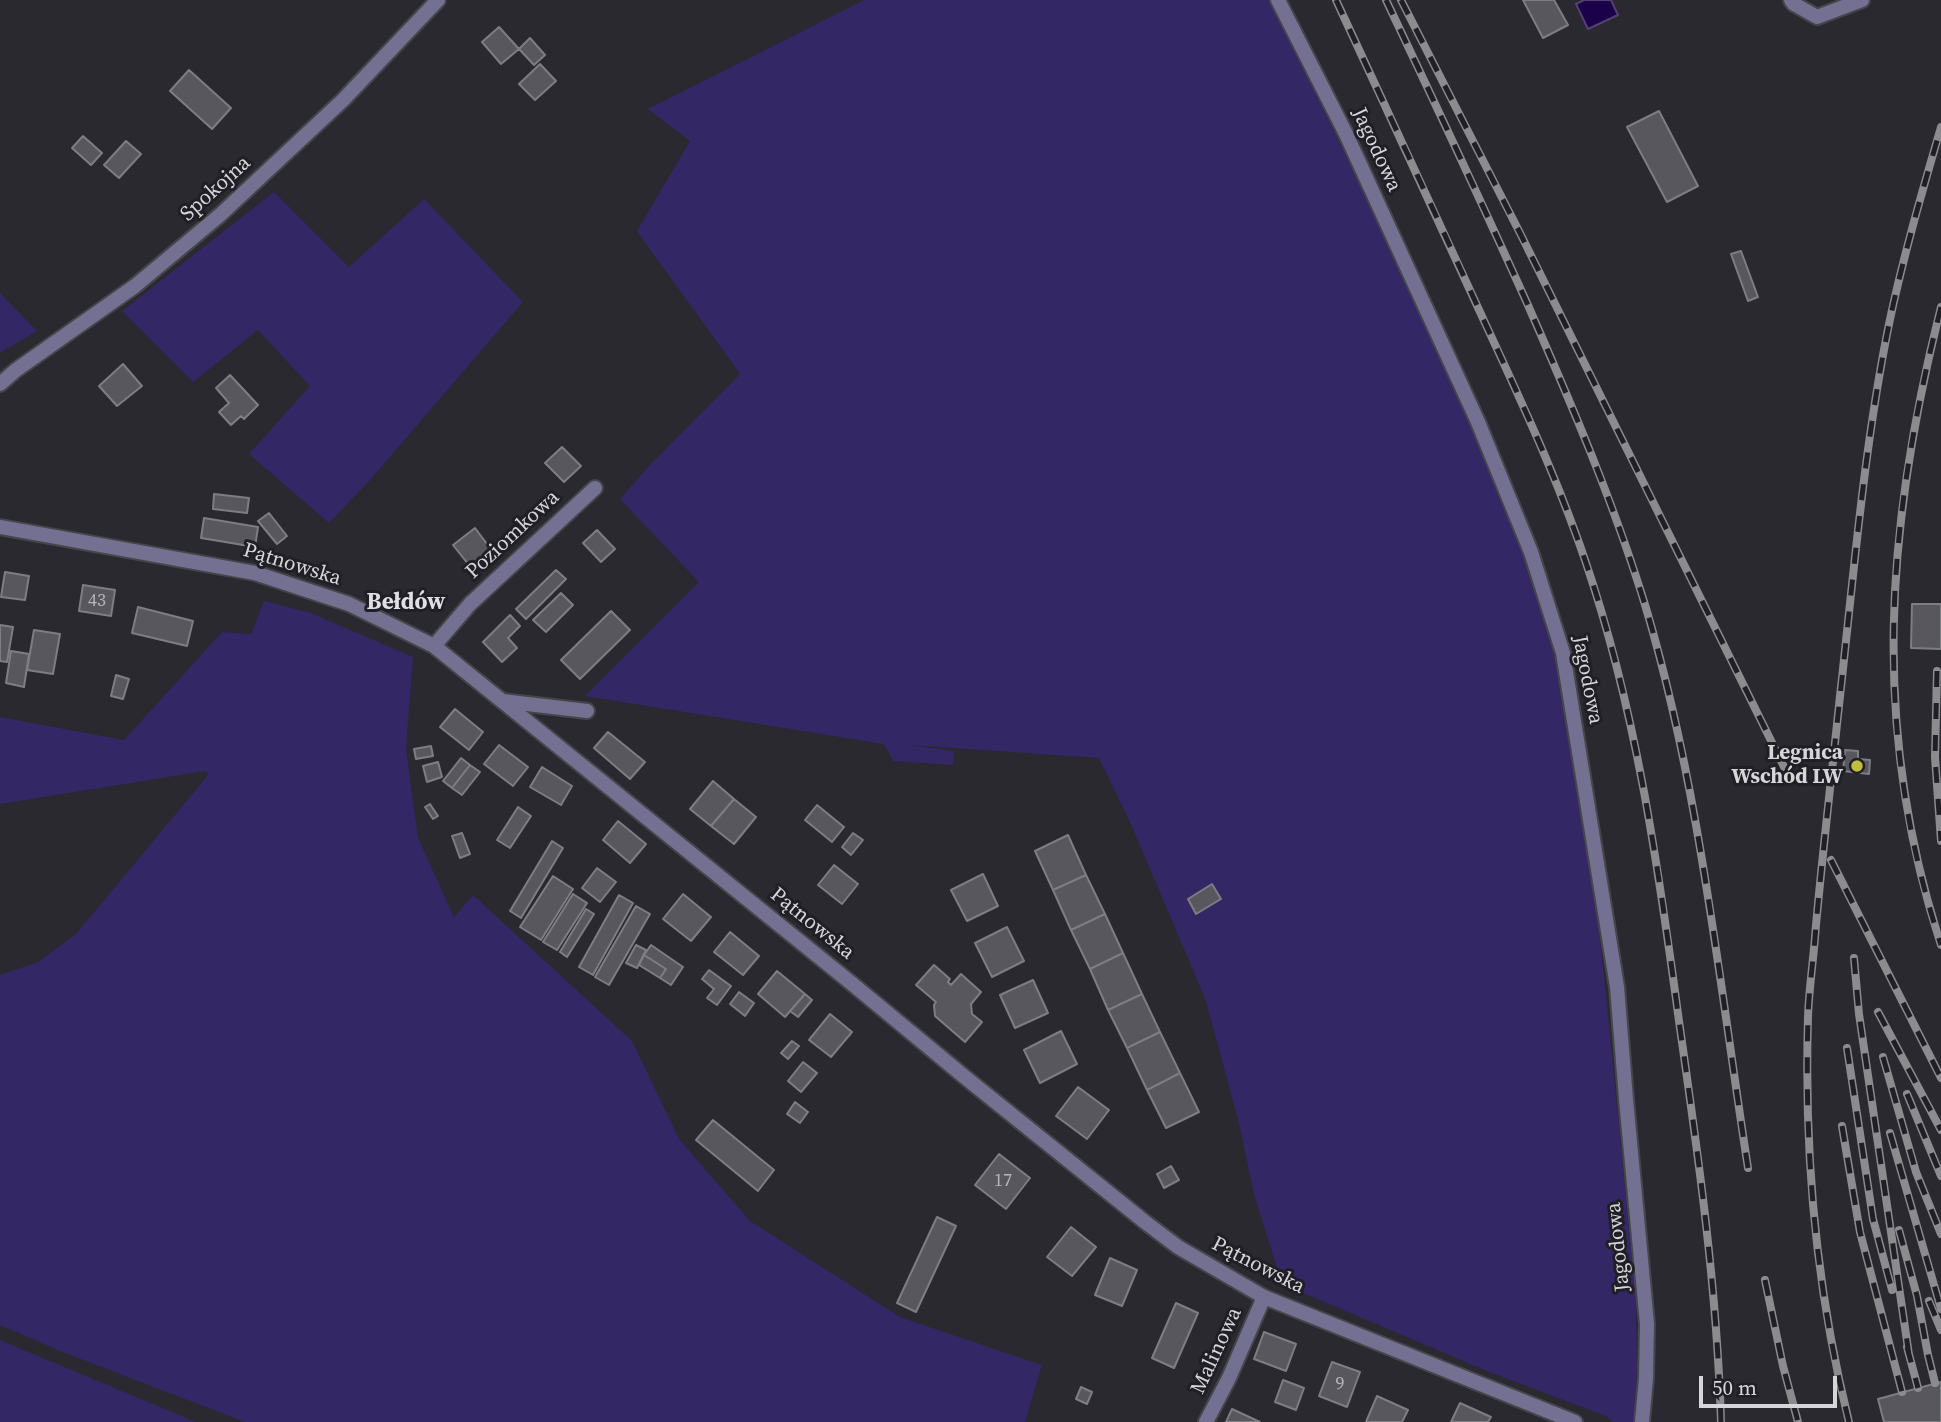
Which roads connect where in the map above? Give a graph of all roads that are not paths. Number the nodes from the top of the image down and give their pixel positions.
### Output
1 (438, 0) edge
2 (1278, 0) edge
3 (1791, 0) edge
4 (1862, 0) edge
5 (0, 384) edge
6 (595, 488) dead end
7 (1, 525) edge
8 (434, 646) junction
9 (502, 701) junction
10 (587, 710) dead end
11 (1264, 1297) junction
12 (1206, 1422) edge
13 (1575, 1422) edge
14 (1642, 1422) edge

1 - 5 street, Spokojna
2 - 14 street, Jagodowa
3 - 4 street
6 - 8 street, Poziomkowa
7 - 8 street, Pątnowska
8 - 9 street, Pątnowska
9 - 10 street
9 - 11 street, Pątnowska
11 - 12 street, Malinowa
11 - 13 street, Pątnowska

